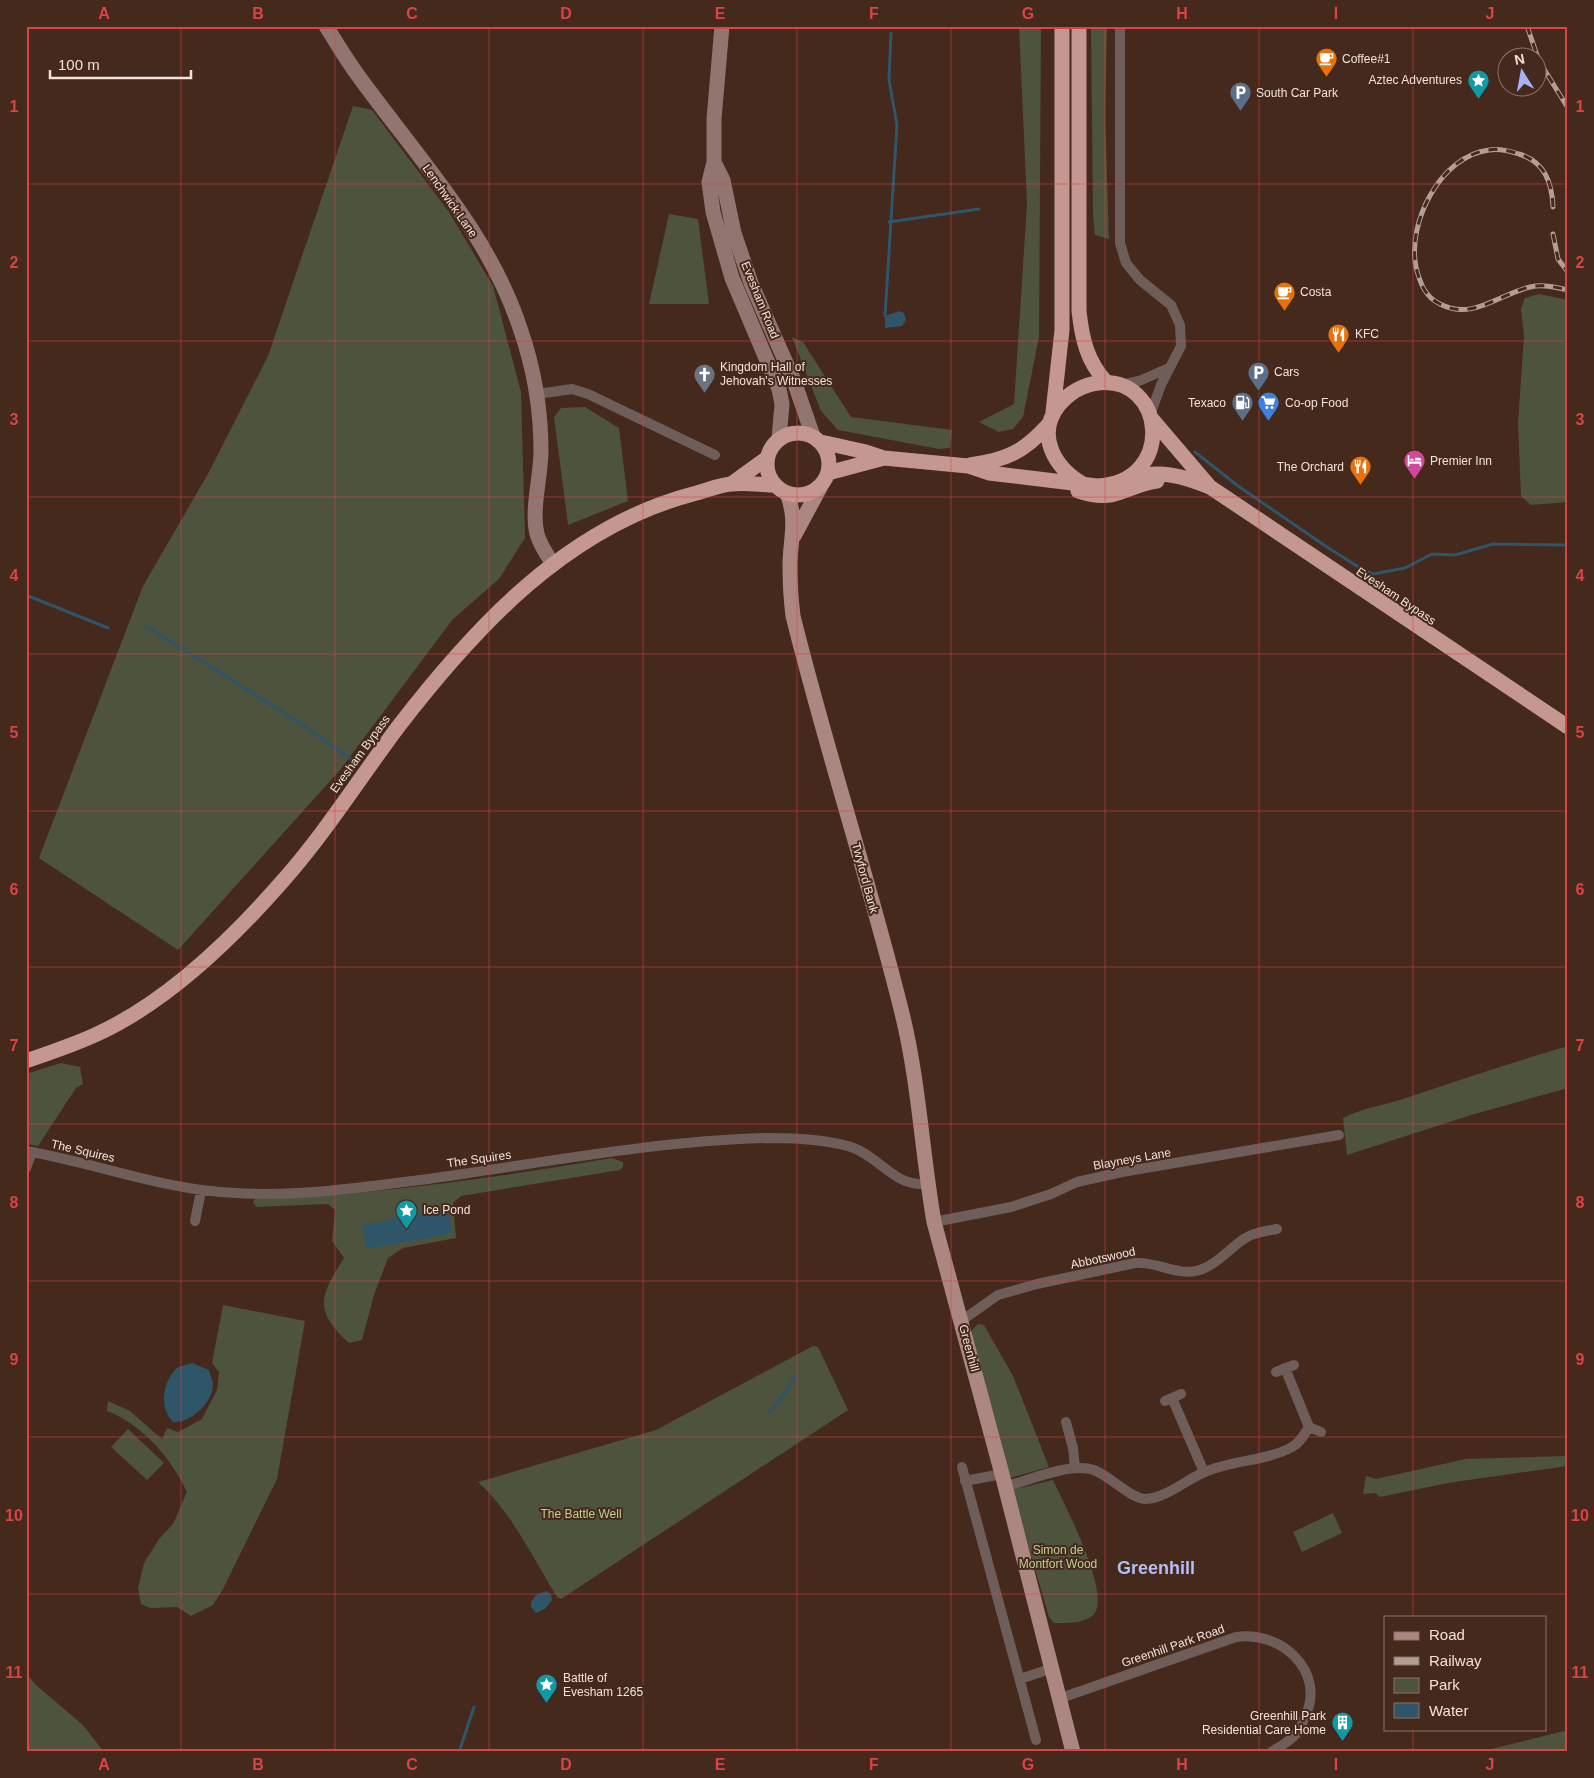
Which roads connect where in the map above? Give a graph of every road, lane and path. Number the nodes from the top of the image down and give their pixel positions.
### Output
1 (326, 26) edge
2 (722, 26) edge
3 (1062, 26) edge
4 (1078, 26) edge
5 (1120, 26) edge
6 (714, 162) junction
7 (1169, 368) junction
8 (1114, 384) junction
9 (538, 394) junction
10 (1151, 417) junction
11 (1051, 419) junction
12 (779, 439) junction
13 (817, 439) junction
14 (715, 456) dead end
15 (768, 458) junction
16 (884, 458) junction
17 (968, 466) junction
18 (1132, 477) junction
19 (825, 478) junction
20 (1052, 481) junction
21 (732, 484) junction
22 (1083, 484) junction
23 (1210, 487) junction
24 (781, 489) junction
25 (1231, 502) junction
26 (794, 536) junction
27 (553, 564) junction
28 (1568, 727) edge
29 (26, 1061) edge
30 (1339, 1135) dead end
31 (29, 1152) edge
32 (26, 1168) edge
33 (927, 1184) junction
34 (201, 1191) junction
35 (195, 1220) dead end
36 (934, 1222) junction
37 (1278, 1229) dead end
38 (961, 1322) junction
39 (1285, 1368) dead end
40 (1172, 1398) dead end
41 (1066, 1422) dead end
42 (1309, 1427) junction
43 (1321, 1432) dead end
44 (962, 1467) dead end
45 (1075, 1468) junction
46 (1204, 1472) junction
47 (1004, 1481) junction
48 (965, 1482) junction
49 (1053, 1668) junction
50 (1020, 1679) junction
51 (1061, 1698) junction
52 (1036, 1740) dead end
53 (1073, 1752) edge
54 (1271, 1752) edge

1 - 9 main road, Lenchwick Lane
2 - 6 main road, Evesham Road
3 - 11 highway
4 - 8 highway
5 - 7 street
6 - 12 main road, Evesham Road
6 - 13 main road, Evesham Road
7 - 8 street
7 - 10 street
8 - 10 highway
8 - 11 highway
9 - 14 street
9 - 27 main road, Lenchwick Lane
10 - 18 highway
10 - 23 highway, Evesham Bypass
11 - 17 highway
11 - 22 highway
12 - 13 highway
12 - 15 highway
13 - 16 highway
13 - 19 highway
15 - 21 highway, Evesham Bypass
15 - 24 highway
16 - 17 highway
16 - 19 highway
17 - 20 highway
18 - 22 highway
18 - 23 highway, Evesham Bypass
19 - 24 highway
19 - 26 main road, Twyford Bank
20 - 22 highway
20 - 25 highway
21 - 24 highway, Evesham Bypass
21 - 27 highway, Evesham Bypass
23 - 25 highway, Evesham Bypass
24 - 26 main road, Twyford Bank
25 - 28 highway, Evesham Bypass
26 - 33 main road, Twyford Bank
27 - 29 highway, Evesham Bypass
30 - 36 street, Blayneys Lane
31 - 32 street
31 - 34 street, The Squires
33 - 34 street, The Squires
33 - 36 main road, Twyford Bank
34 - 35 street
36 - 38 main road, Greenhill
37 - 38 street, Abbotswood
38 - 47 main road, Greenhill
39 - 42 street
40 - 46 street
41 - 45 street
42 - 43 street
42 - 46 street
44 - 48 street
45 - 46 street
45 - 47 street
47 - 48 street
47 - 49 main road, Greenhill
48 - 50 street
49 - 50 street
49 - 51 main road, Greenhill
50 - 52 street
51 - 53 main road, Greenhill
51 - 54 street, Greenhill Park Road

